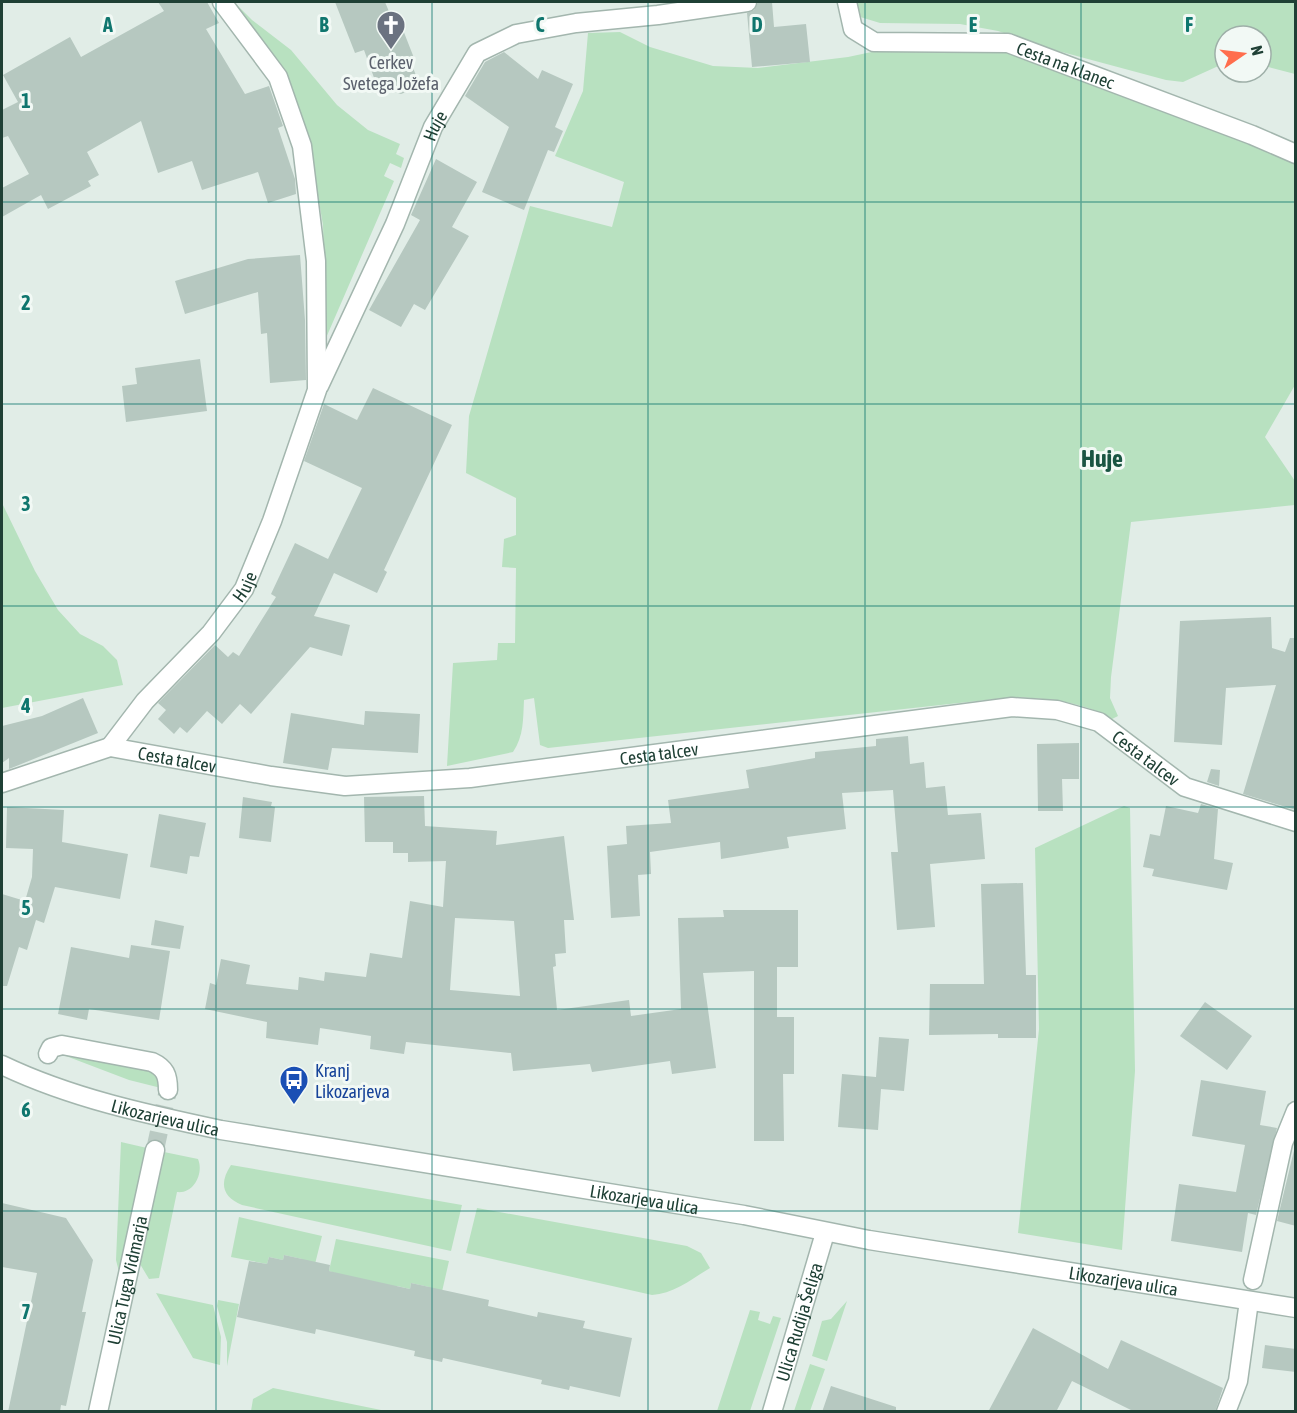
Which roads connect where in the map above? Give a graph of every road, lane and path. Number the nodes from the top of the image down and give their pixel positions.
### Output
1 (222, 2) edge
2 (747, 2) edge
3 (847, 2) edge
4 (1296, 154) edge
5 (317, 390) junction
6 (110, 747) junction
7 (2, 783) edge
8 (1296, 822) edge
9 (48, 1054) dead end
10 (2, 1065) edge
11 (168, 1090) tunnel mouth
12 (1296, 1111) edge
13 (155, 1150) tunnel mouth
14 (825, 1233) junction
15 (1253, 1281) dead end
16 (1249, 1301) junction
17 (1296, 1308) edge
18 (98, 1412) edge
19 (772, 1412) edge
20 (1226, 1412) edge

1 - 5 street, Huje
2 - 5 street, Huje
3 - 4 street, Cesta na klanec
5 - 6 street, Huje
6 - 7 street, Cesta talcev
6 - 8 street, Cesta talcev
9 - 11 street
10 - 14 street, Likozarjeva ulica
12 - 15 street
13 - 18 street, Ulica Tuga Vidmarja
14 - 16 street, Likozarjeva ulica
14 - 19 street, Ulica Rudija Šeliga
16 - 17 street, Likozarjeva ulica
16 - 20 street

